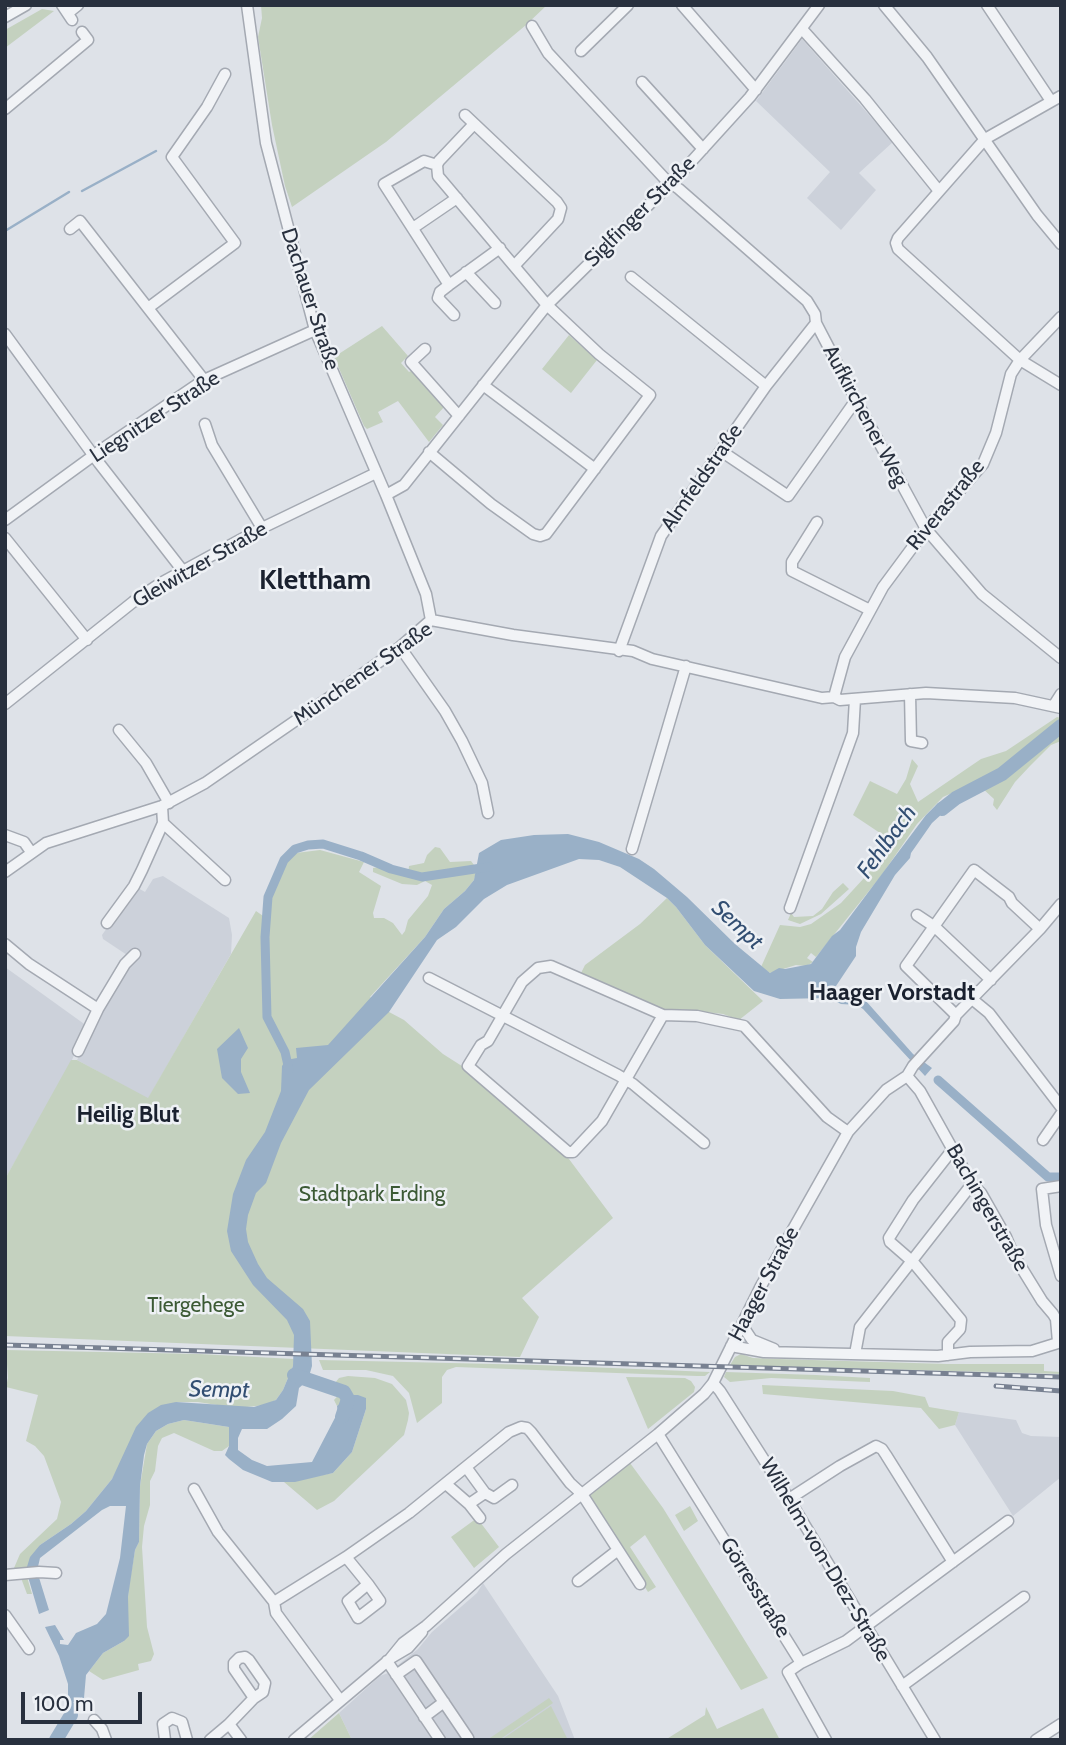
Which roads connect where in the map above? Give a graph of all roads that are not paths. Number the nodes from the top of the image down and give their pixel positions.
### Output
1 (26, 5) edge
2 (78, 5) edge
3 (247, 5) edge
4 (628, 5) edge
5 (682, 5) edge
6 (819, 5) edge
7 (884, 5) edge
8 (987, 5) edge
9 (67, 13) edge
10 (5, 17) edge
11 (532, 26) dead end
12 (802, 29) junction
13 (82, 32) dead end
14 (581, 51) dead end
15 (225, 74) dead end
16 (642, 82) dead end
17 (756, 90) junction
18 (1061, 96) edge
19 (1051, 101) junction
20 (5, 109) edge
21 (466, 114) dead end
22 (474, 124) junction
23 (985, 139) junction
24 (704, 149) junction
25 (437, 165) junction
26 (670, 183) junction
27 (939, 191) junction
28 (457, 198) junction
29 (413, 228) junction
30 (70, 229) dead end
31 (1061, 244) edge
32 (500, 248) junction
33 (514, 265) junction
34 (466, 272) junction
35 (631, 277) dead end
36 (449, 285) junction
37 (495, 303) dead end
38 (547, 305) junction
39 (148, 308) junction
40 (454, 315) dead end
41 (1061, 317) edge
42 (816, 323) junction
43 (315, 330) junction
44 (5, 334) edge
45 (425, 349) dead end
46 (1020, 360) junction
47 (204, 380) junction
48 (483, 385) junction
49 (1061, 385) edge
50 (766, 386) junction
51 (856, 400) junction
52 (459, 416) junction
53 (205, 424) dead end
54 (721, 451) junction
55 (429, 452) junction
56 (94, 456) junction
57 (595, 469) junction
58 (376, 473) junction
59 (386, 495) junction
60 (5, 520) edge
61 (817, 522) dead end
62 (262, 528) junction
63 (926, 529) junction
64 (5, 538) edge
65 (183, 571) junction
66 (870, 610) junction
67 (431, 620) junction
68 (87, 640) junction
69 (400, 647) junction
70 (619, 651) junction
71 (1061, 658) edge
72 (686, 666) junction
73 (910, 694) junction
74 (1061, 694) edge
75 (834, 697) junction
76 (855, 699) junction
77 (5, 704) edge
78 (1057, 706) edge
79 (119, 730) dead end
80 (922, 743) dead end
81 (166, 804) junction
82 (488, 813) dead end
83 (163, 823) junction
84 (5, 835) edge
85 (632, 849) dead end
86 (31, 852) junction
87 (5, 872) edge
88 (225, 880) dead end
89 (1061, 904) edge
90 (790, 908) dead end
91 (917, 915) dead end
92 (107, 923) dead end
93 (935, 927) junction
94 (1040, 929) junction
95 (5, 944) edge
96 (135, 954) dead end
97 (429, 978) dead end
98 (991, 980) junction
99 (972, 999) junction
100 (97, 1009) junction
101 (502, 1014) junction
102 (663, 1015) junction
103 (956, 1015) junction
104 (78, 1051) dead end
105 (910, 1071) junction
106 (625, 1081) junction
107 (1061, 1107) edge
108 (1061, 1114) edge
109 (848, 1132) junction
110 (1043, 1140) dead end
111 (704, 1143) dead end
112 (953, 1149) junction
113 (972, 1184) junction
114 (1061, 1186) edge
115 (913, 1262) junction
116 (1061, 1276) edge
117 (742, 1325) junction
118 (1060, 1342) edge
119 (732, 1346) junction
120 (782, 1350) junction
121 (856, 1354) junction
122 (948, 1355) junction
123 (713, 1383) junction
124 (658, 1434) junction
125 (466, 1467) junction
126 (446, 1483) junction
127 (512, 1485) dead end
128 (194, 1489) dead end
129 (485, 1493) junction
130 (582, 1494) junction
131 (789, 1499) junction
132 (469, 1504) junction
133 (480, 1518) dead end
134 (1008, 1521) dead end
135 (618, 1550) junction
136 (346, 1557) junction
137 (953, 1562) junction
138 (56, 1573) dead end
139 (5, 1575) edge
140 (578, 1581) dead end
141 (368, 1584) dead end
142 (640, 1584) dead end
143 (1024, 1597) dead end
144 (274, 1602) junction
145 (5, 1615) edge
146 (866, 1626) junction
147 (29, 1649) dead end
148 (388, 1660) junction
149 (801, 1662) junction
150 (396, 1675) junction
151 (902, 1686) junction
152 (254, 1698) dead end
153 (340, 1700) junction
154 (444, 1702) junction
155 (424, 1717) junction
156 (94, 1720) dead end
157 (229, 1724) junction
158 (1061, 1724) edge
159 (468, 1739) edge
160 (106, 1740) edge
161 (165, 1740) edge
162 (187, 1740) edge
163 (210, 1740) edge
164 (241, 1740) edge
165 (294, 1740) edge
166 (440, 1740) edge
167 (826, 1740) edge
168 (935, 1740) edge
169 (1036, 1740) edge

1 - 10 street
2 - 9 street
3 - 43 street, Dachauer Straße
4 - 14 street
5 - 17 street
6 - 12 street, Siglfinger Straße
7 - 23 street
8 - 19 street
11 - 26 street, Aufkirchener Weg
12 - 17 street, Siglfinger Straße
12 - 27 street
13 - 20 street
15 - 39 street
16 - 24 street
17 - 24 street, Siglfinger Straße
18 - 19 street
19 - 23 street
21 - 22 street
22 - 25 street
22 - 33 street
23 - 27 street
23 - 31 street
24 - 26 street, Siglfinger Straße
25 - 28 street
25 - 29 street
26 - 38 street, Siglfinger Straße
26 - 42 street, Aufkirchener Weg
27 - 46 street
28 - 29 street
28 - 32 street
29 - 36 street
30 - 39 street
32 - 33 street
32 - 34 street
33 - 38 street
34 - 36 street
34 - 37 street
35 - 50 street
36 - 40 street
38 - 48 street, Siglfinger Straße
38 - 57 street
39 - 47 street
41 - 46 street, Riverastraße
42 - 50 street, Almfeldstraße
42 - 51 street, Aufkirchener Weg
43 - 47 street, Liegnitzer Straße
43 - 58 street, Dachauer Straße
44 - 56 street
45 - 52 street
46 - 49 street
46 - 63 street, Riverastraße
47 - 56 street, Liegnitzer Straße
48 - 52 street, Siglfinger Straße
48 - 57 street
50 - 54 street, Almfeldstraße
51 - 54 street
51 - 63 street, Aufkirchener Weg
52 - 55 street, Siglfinger Straße
53 - 62 street
54 - 70 street, Almfeldstraße
55 - 57 street
55 - 59 street, Siglfinger Straße
56 - 60 street, Liegnitzer Straße
56 - 65 street
58 - 59 street, Dachauer Straße
58 - 62 street, Gleiwitzer Straße
59 - 67 street, Dachauer Straße
61 - 66 street
62 - 65 street, Gleiwitzer Straße
63 - 66 street, Riverastraße
63 - 71 street, Aufkirchener Weg
64 - 68 street
65 - 68 street, Gleiwitzer Straße
66 - 75 street, Riverastraße
67 - 69 street, Münchener Straße
67 - 70 street, Münchener Straße
68 - 77 street, Gleiwitzer Straße
69 - 81 street, Münchener Straße
69 - 82 street
70 - 72 street, Münchener Straße
72 - 75 street, Münchener Straße
72 - 85 street
73 - 76 street, Münchener Straße
73 - 78 street, Münchener Straße
73 - 80 street
74 - 78 street
75 - 76 street, Münchener Straße
76 - 90 street
79 - 81 street
81 - 83 street
81 - 86 street, Münchener Straße
83 - 88 street
83 - 92 street
84 - 86 street
86 - 87 street, Münchener Straße
89 - 94 street, Haager Straße
91 - 93 street
93 - 94 street
93 - 98 street
93 - 103 street
94 - 98 street, Haager Straße
95 - 100 street
96 - 100 street
97 - 101 street
98 - 99 street, Haager Straße
99 - 103 street, Haager Straße
99 - 107 street
100 - 104 street
101 - 102 street
101 - 106 street
101 - 106 street
102 - 106 street
102 - 109 street
103 - 105 street, Haager Straße
105 - 109 street, Haager Straße
105 - 112 street, Bachingerstraße
106 - 111 street
108 - 110 street
109 - 117 street, Haager Straße
112 - 113 street, Bachingerstraße
112 - 115 street
113 - 115 street
113 - 118 street, Bachingerstraße
114 - 116 street
115 - 121 street
115 - 122 street
117 - 119 street, Haager Straße
117 - 120 street
118 - 122 street
119 - 120 street
119 - 123 street, Haager Straße
120 - 121 street
121 - 122 street
123 - 124 street, Haager Straße
123 - 131 street, Wilhelm-von-Diez-Straße
124 - 130 street, Haager Straße
124 - 149 street, Görresstraße
125 - 126 street
125 - 129 street
125 - 130 street
126 - 132 street
126 - 136 street
127 - 129 street
128 - 144 street
129 - 132 street
130 - 135 street
130 - 148 street, Haager Straße
131 - 137 street
131 - 146 street, Wilhelm-von-Diez-Straße
132 - 133 street
134 - 137 street
135 - 140 street
135 - 142 street
136 - 141 street
136 - 144 street
137 - 146 street
138 - 139 street
143 - 151 street
144 - 153 street
145 - 147 street
146 - 149 street
146 - 151 street, Wilhelm-von-Diez-Straße
148 - 150 street
148 - 153 street, Haager Straße
149 - 167 street, Görresstraße
150 - 154 street
150 - 155 street
151 - 168 street, Wilhelm-von-Diez-Straße
152 - 157 street
153 - 165 street, Haager Straße
154 - 155 street
154 - 159 street
155 - 166 street
156 - 160 street
157 - 163 street
157 - 164 street
158 - 169 street
161 - 162 street

